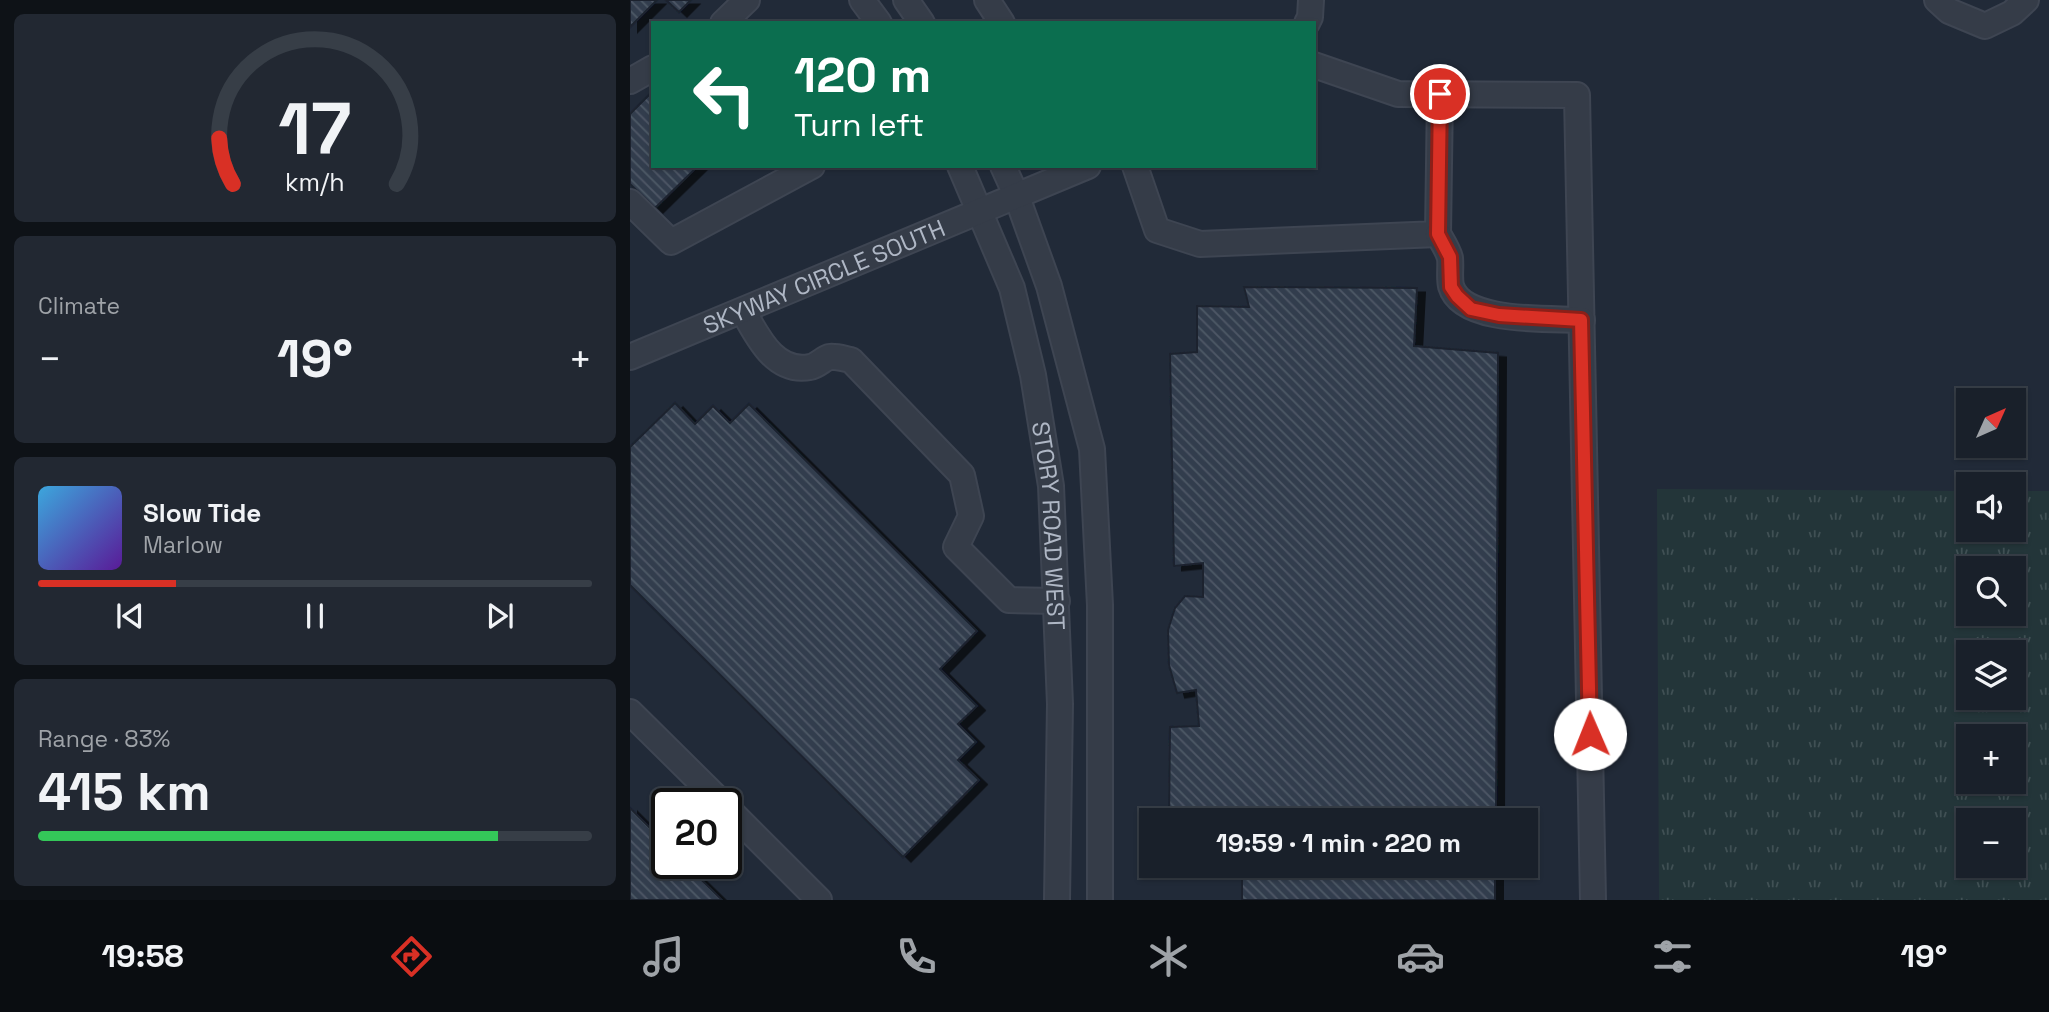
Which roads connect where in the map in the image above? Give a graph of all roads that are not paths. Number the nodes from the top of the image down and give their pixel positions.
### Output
1 (747, 0) edge
2 (862, 0) edge
3 (906, 0) edge
4 (987, 0) edge
5 (1311, 0) edge
6 (1937, 0) edge
7 (2026, 0) edge
8 (725, 21) edge
9 (878, 21) edge
10 (921, 21) edge
11 (1001, 21) edge
12 (1308, 21) edge
13 (1316, 66) edge
14 (651, 69) edge
15 (630, 81) edge
16 (1440, 94) junction
17 (808, 168) edge
18 (961, 168) edge
19 (1004, 168) edge
20 (1082, 168) edge
21 (1136, 168) edge
22 (1017, 197) junction
23 (630, 202) edge
24 (980, 212) junction
25 (1438, 234) junction
26 (743, 311) junction
27 (1581, 320) junction
28 (630, 357) edge
29 (1057, 601) junction
30 (630, 712) edge
31 (707, 788) edge
32 (742, 823) edge
33 (820, 900) edge
34 (1057, 900) edge
35 (1100, 900) edge
36 (1593, 900) edge

1 - 8 street
2 - 9 street
3 - 10 street
4 - 11 street
5 - 12 street
6 - 7 street
13 - 16 street
14 - 15 street
16 - 25 street
16 - 27 street
17 - 23 street
18 - 24 street, STORY ROAD WEST
19 - 22 street, STORY ROAD WEST
20 - 22 street, SKYWAY CIRCLE SOUTH
21 - 25 street
22 - 24 street, SKYWAY CIRCLE SOUTH
22 - 35 street, STORY ROAD WEST
24 - 26 street, SKYWAY CIRCLE SOUTH
24 - 29 street, STORY ROAD WEST
25 - 27 street
26 - 28 street, SKYWAY CIRCLE SOUTH
26 - 29 street
27 - 36 street
29 - 34 street, STORY ROAD WEST
30 - 31 street
32 - 33 street

